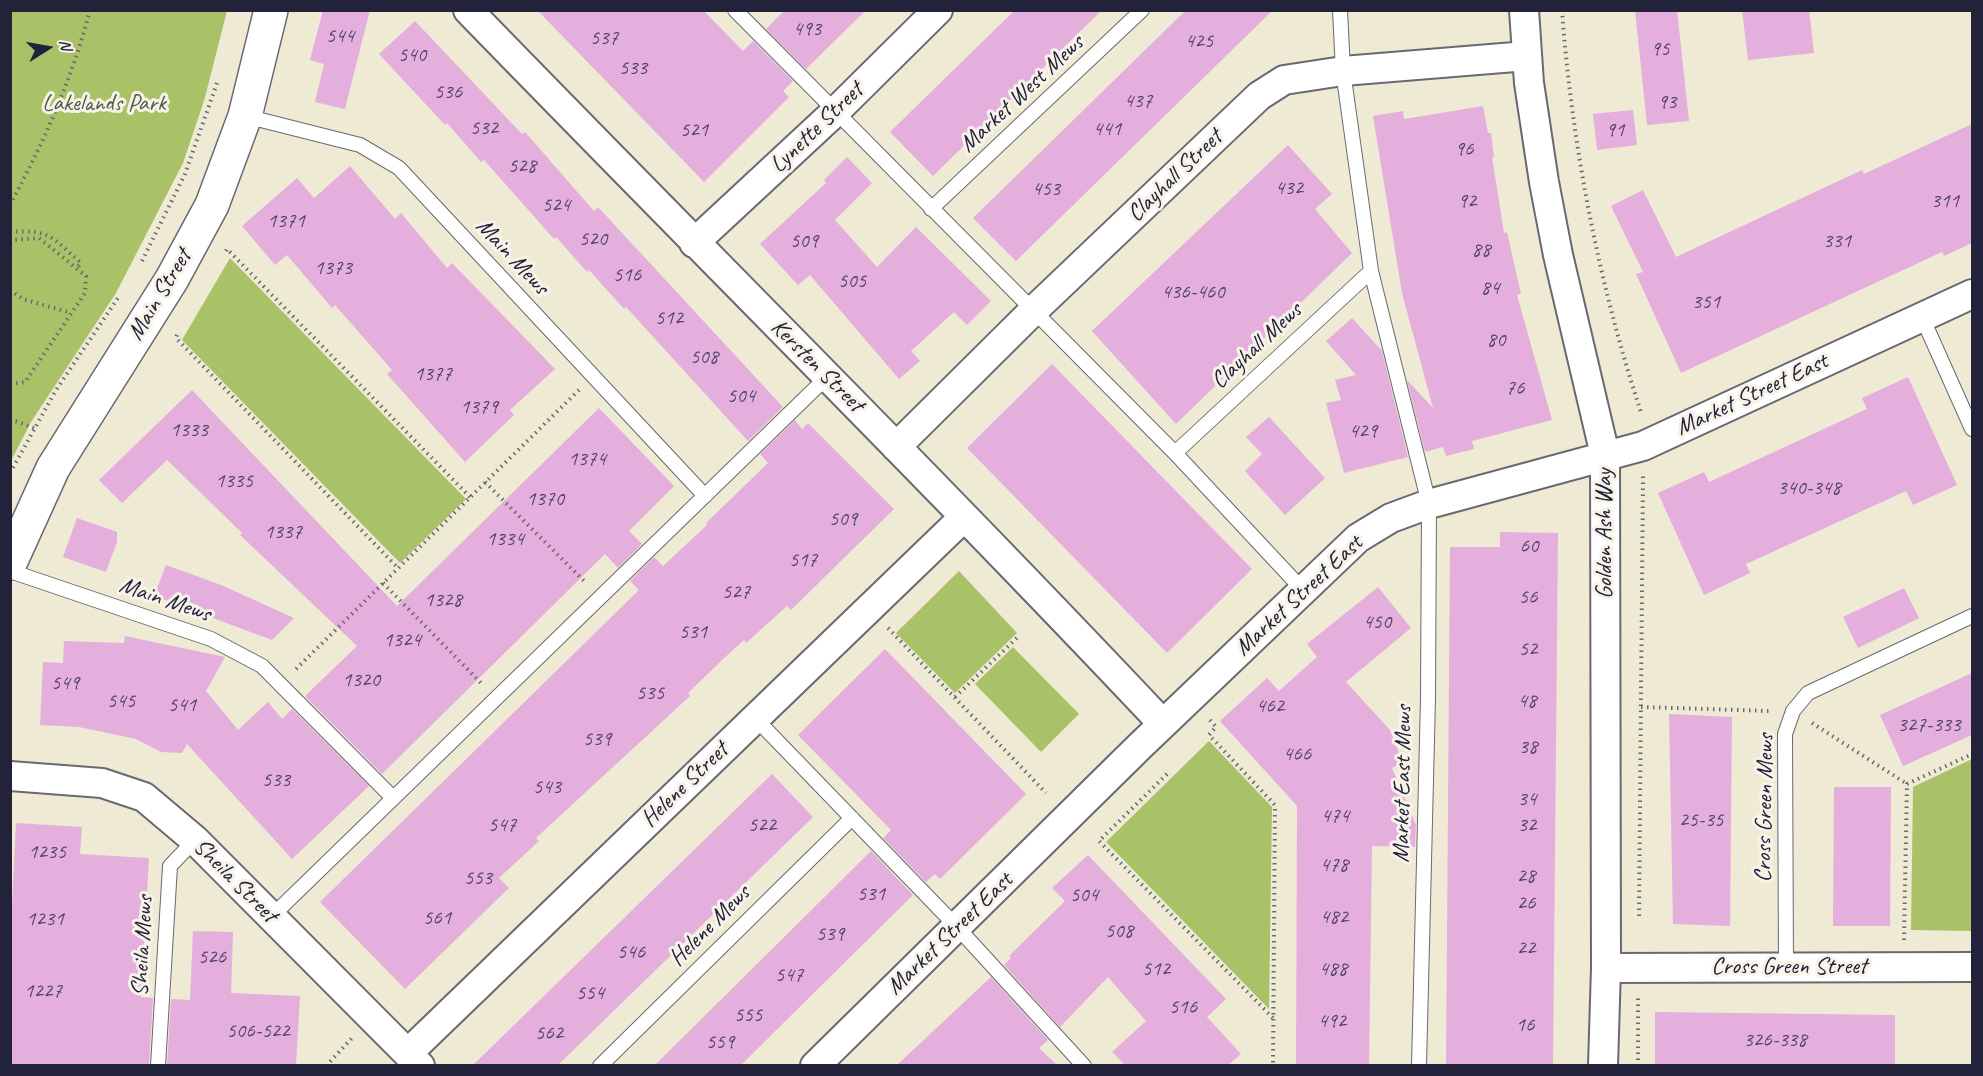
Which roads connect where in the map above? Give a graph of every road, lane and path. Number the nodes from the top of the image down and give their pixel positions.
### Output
1 (90, 10) edge
2 (271, 10) edge
3 (468, 10) edge
4 (735, 10) edge
5 (938, 10) edge
6 (1142, 10) edge
7 (1340, 10) edge
8 (1524, 10) edge
9 (1527, 56) junction
10 (1343, 70) junction
11 (219, 80) dead end
12 (835, 112) junction
13 (245, 116) junction
14 (10, 205) edge
15 (931, 209) junction
16 (10, 232) edge
17 (10, 243) edge
18 (694, 243) junction
19 (222, 258) dead end
20 (77, 268) junction
21 (137, 271) dead end
22 (1371, 271) junction
23 (125, 289) dead end
24 (10, 290) edge
25 (1972, 294) edge
26 (1032, 312) junction
27 (71, 313) junction
28 (1922, 318) junction
29 (180, 330) dead end
30 (593, 376) junction
31 (828, 376) junction
32 (10, 384) edge
33 (10, 419) edge
34 (34, 428) junction
35 (1972, 429) edge
36 (896, 447) junction
37 (1174, 453) junction
38 (1605, 455) junction
39 (10, 473) edge
40 (485, 482) junction
41 (705, 496) junction
42 (470, 498) junction
43 (1430, 504) junction
44 (963, 518) junction
45 (10, 563) edge
46 (398, 568) junction
47 (10, 571) edge
48 (383, 583) junction
49 (1302, 589) junction
50 (600, 597) junction
51 (869, 609) junction
52 (1972, 616) edge
53 (1020, 635) dead end
54 (280, 684) junction
55 (955, 697) junction
56 (496, 699) junction
57 (1190, 699) junction
58 (755, 718) junction
59 (1163, 724) junction
60 (1972, 754) edge
61 (1167, 774) dead end
62 (10, 776) edge
63 (1046, 793) dead end
64 (393, 798) junction
65 (852, 818) junction
66 (195, 840) junction
67 (271, 917) junction
68 (957, 927) junction
69 (1786, 967) junction
70 (1904, 967) junction
71 (1972, 967) edge
72 (1606, 968) junction
73 (373, 1018) junction
74 (1274, 1019) junction
75 (414, 1059) edge
76 (158, 1065) edge
77 (326, 1065) edge
78 (600, 1065) edge
79 (814, 1065) edge
80 (1084, 1065) edge
81 (1273, 1065) edge
82 (1419, 1065) edge
83 (1603, 1065) edge

1 - 14 path
2 - 13 street, Main Street
3 - 18 street, Kersten Street
4 - 12 lane
5 - 12 street, Lynette Street
6 - 15 lane, Market West Mews
7 - 10 lane
8 - 9 street, Golden Ash Way
9 - 10 street, Clayhall Street
9 - 38 street, Golden Ash Way
10 - 22 lane
10 - 26 street, Clayhall Street
11 - 21 path
12 - 15 lane
12 - 18 street, Lynette Street
13 - 30 lane, Main Mews
13 - 45 street, Main Street
15 - 26 lane
16 - 20 path
17 - 20 path
18 - 31 street, Kersten Street
19 - 42 path
20 - 27 path
22 - 37 lane, Clayhall Mews
22 - 43 lane
23 - 34 path
24 - 27 path
25 - 28 street, Market Street East
26 - 36 street, Clayhall Street
26 - 37 lane
27 - 32 path
28 - 35 lane
28 - 38 street, Market Street East
29 - 46 path
30 - 40 path
30 - 41 lane, Main Mews
31 - 36 street, Kersten Street
31 - 41 lane
33 - 34 path
34 - 39 path
36 - 44 street, Kersten Street
37 - 49 lane
38 - 43 street, Market Street East
38 - 72 street, Golden Ash Way
40 - 42 path
40 - 50 path
41 - 50 lane
42 - 46 path
43 - 49 street, Market Street East
43 - 82 lane, Market East Mews
44 - 51 street, Helene Street
44 - 59 street, Kersten Street
46 - 48 path
47 - 54 lane, Main Mews
48 - 54 path
48 - 56 path
49 - 57 street, Market Street East
50 - 56 lane
51 - 55 path
51 - 58 street, Helene Street
52 - 69 lane, Cross Green Mews
53 - 55 path
54 - 64 lane, Main Mews
55 - 63 path
56 - 64 lane
57 - 59 street, Market Street East
57 - 74 path
58 - 65 lane
58 - 75 street, Helene Street
59 - 68 street, Market Street East
60 - 70 path
61 - 74 path
62 - 66 street, Sheila Street
64 - 67 lane
65 - 68 lane
65 - 78 lane, Helene Mews
66 - 67 street, Sheila Street
66 - 76 lane, Sheila Mews
67 - 73 street, Sheila Street
68 - 79 street, Market Street East
68 - 80 lane
69 - 70 street, Cross Green Street
69 - 72 street, Cross Green Street
70 - 71 street, Cross Green Street
72 - 83 street, Golden Ash Way
73 - 75 street, Sheila Street
73 - 77 path
74 - 81 path

